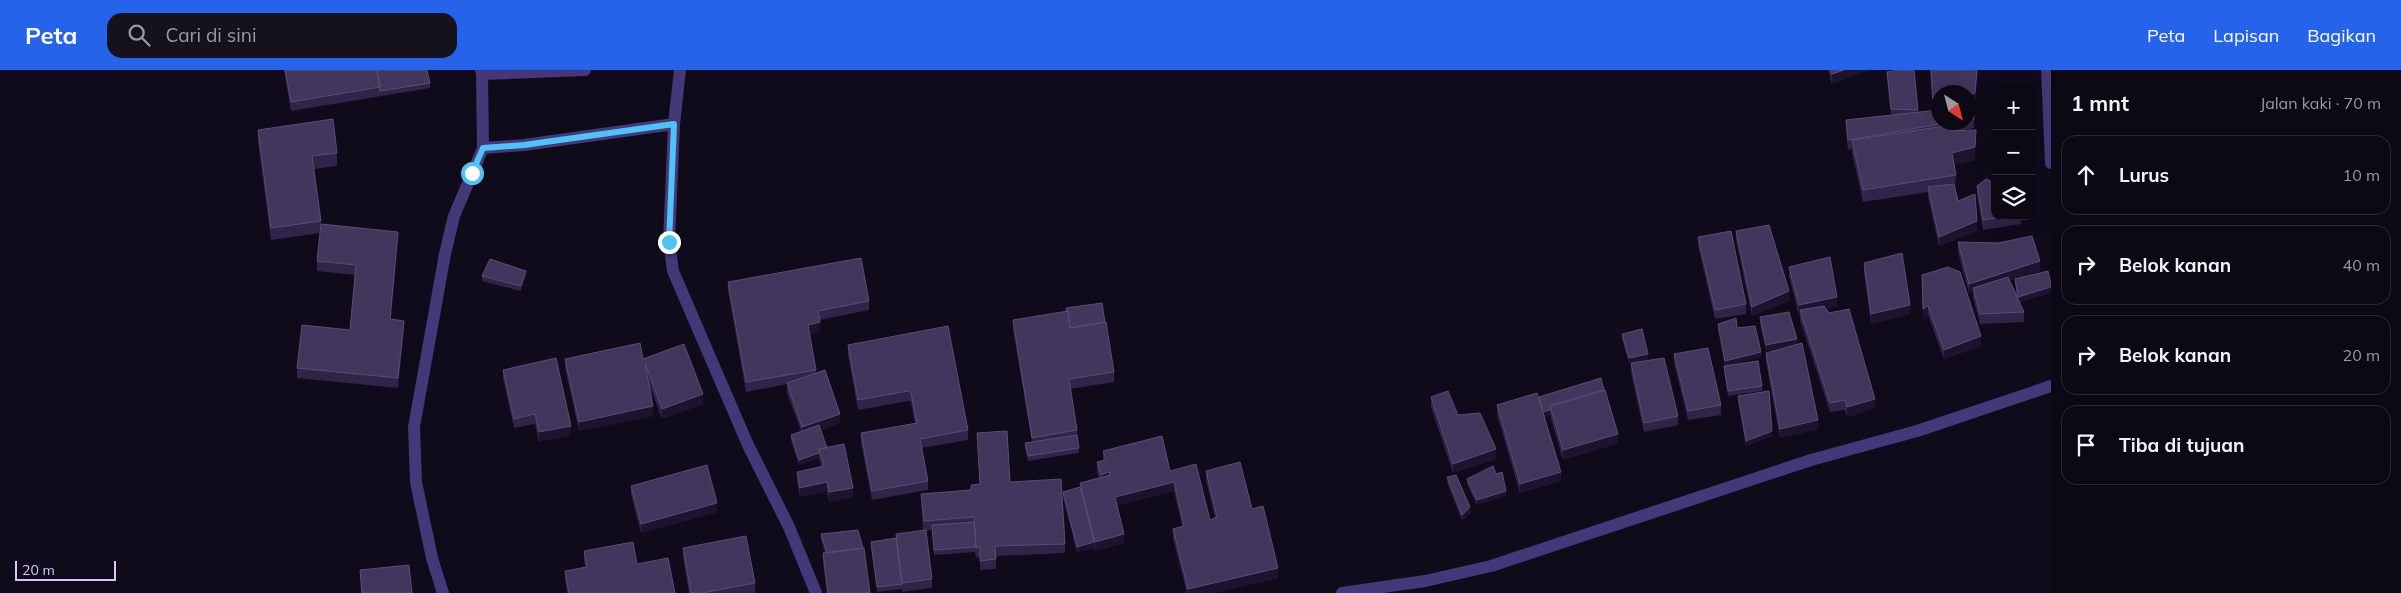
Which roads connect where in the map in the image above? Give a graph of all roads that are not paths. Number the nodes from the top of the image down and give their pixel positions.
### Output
1 (586, 70) edge
2 (680, 70) edge
3 (2047, 70) edge
4 (481, 72) edge
5 (674, 124) junction
6 (483, 148) junction
7 (2051, 163) edge
8 (2051, 386) edge
9 (443, 593) edge
10 (816, 593) edge
11 (1342, 593) edge

1 - 4 street
2 - 5 street
3 - 7 street
4 - 6 street
5 - 6 street
5 - 10 street
6 - 9 street
8 - 11 street

